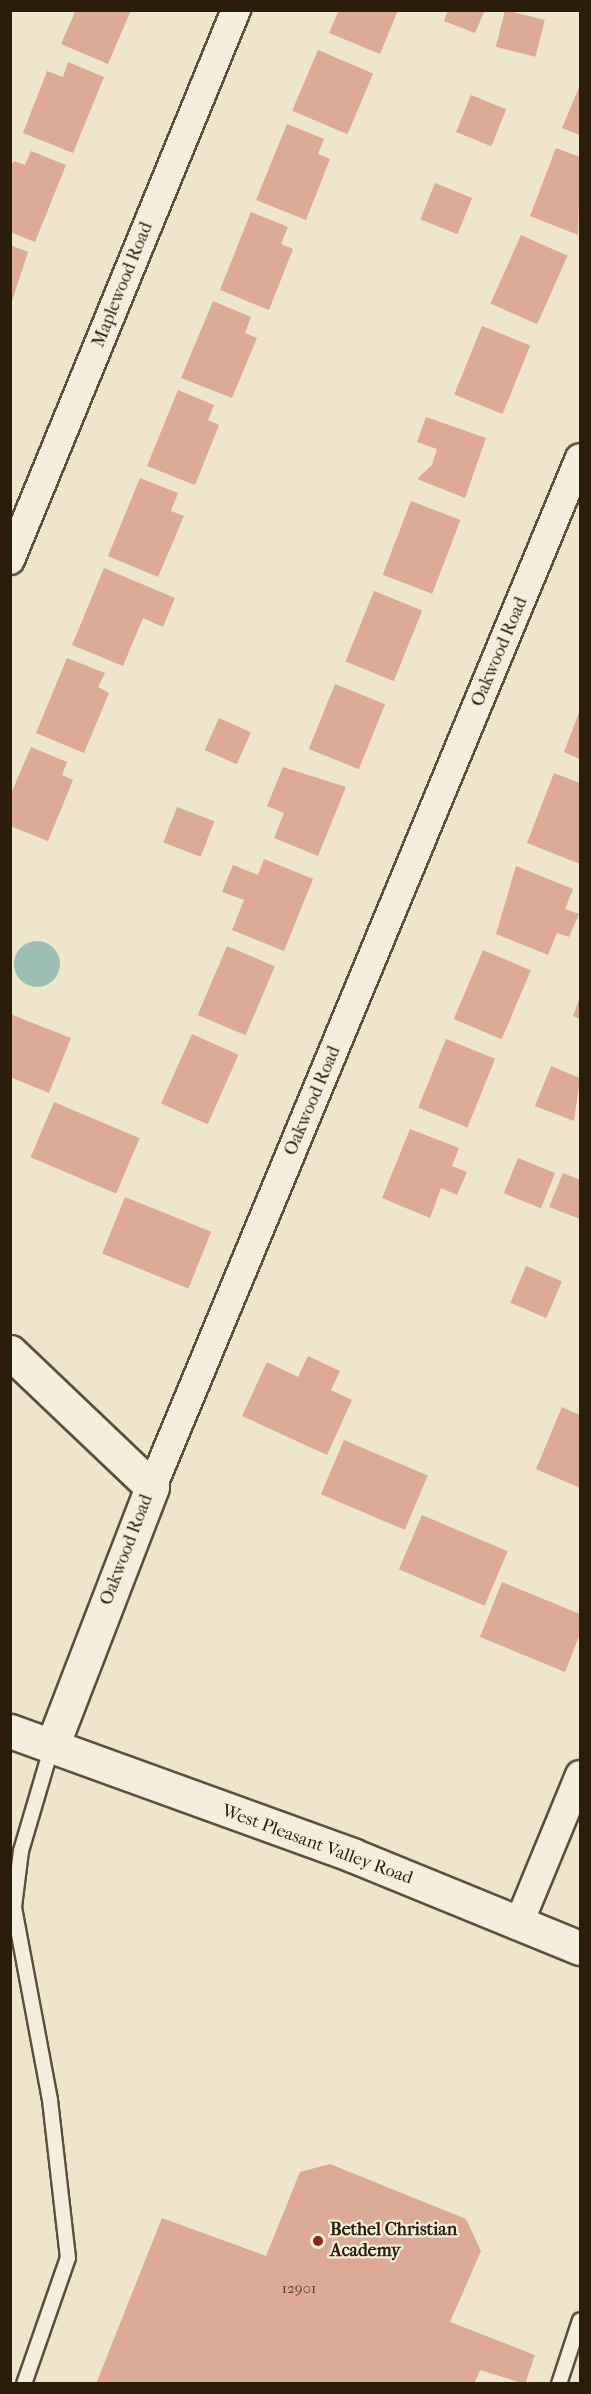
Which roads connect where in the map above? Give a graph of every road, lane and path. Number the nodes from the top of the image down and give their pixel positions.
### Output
1 (236, 10) edge
2 (580, 458) edge
3 (10, 560) edge
4 (10, 1352) edge
5 (152, 1487) junction
6 (10, 1731) edge
7 (52, 1746) junction
8 (580, 1775) edge
9 (519, 1923) junction
10 (580, 1948) edge
11 (580, 2320) edge
12 (24, 2384) edge
13 (559, 2384) edge

1 - 3 street, Maplewood Road
2 - 5 street, Oakwood Road
4 - 5 main road
5 - 7 main road, Oakwood Road
6 - 7 main road, West Pleasant Valley Road
7 - 9 main road, West Pleasant Valley Road
7 - 12 lane
8 - 9 street
9 - 10 main road, West Pleasant Valley Road
11 - 13 lane

